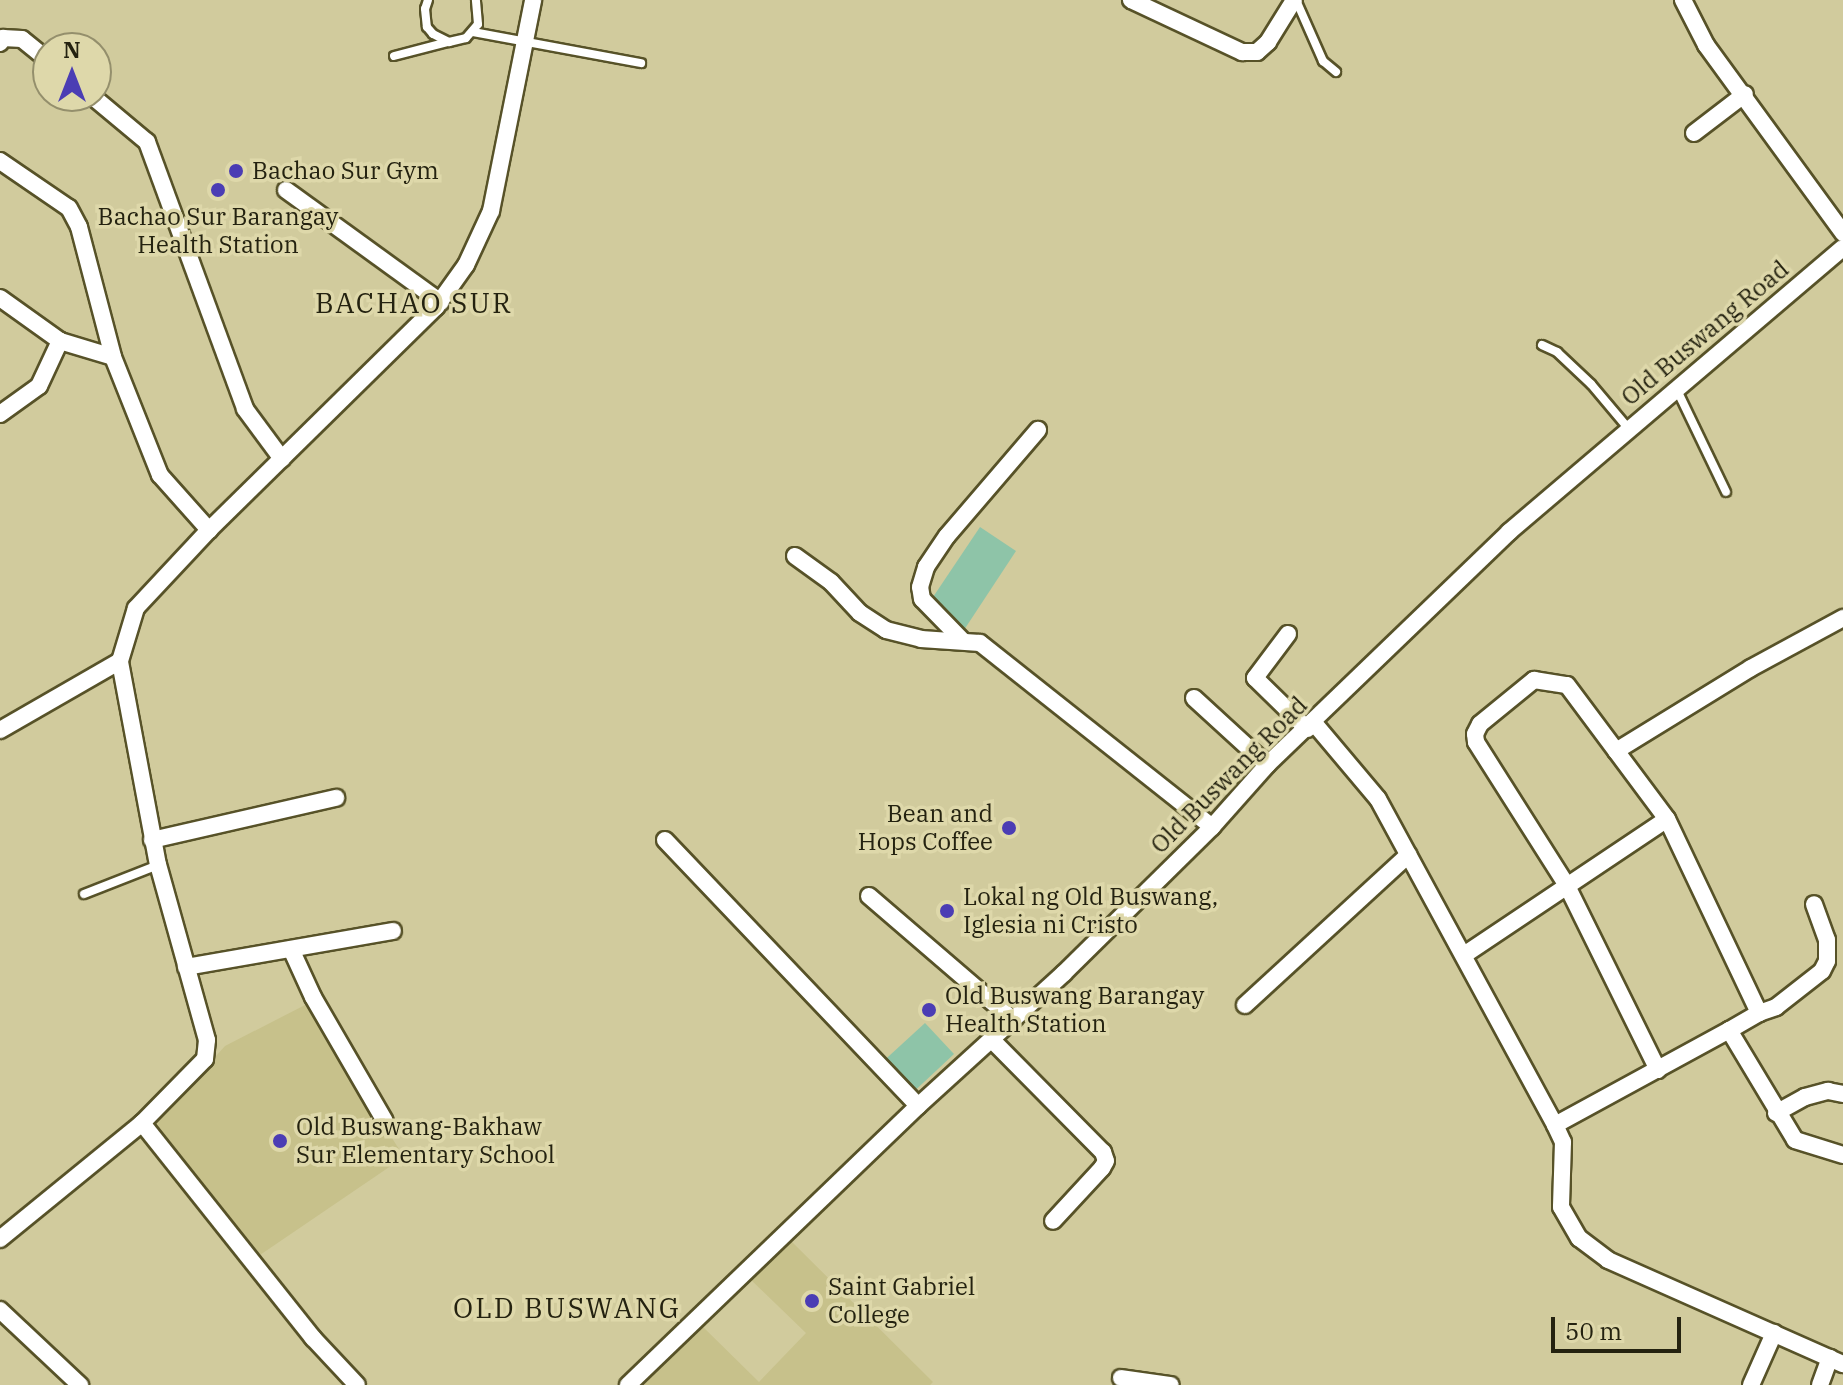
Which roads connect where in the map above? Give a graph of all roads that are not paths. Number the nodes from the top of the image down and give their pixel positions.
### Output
1 (428, 0) edge
2 (476, 0) edge
3 (533, 0) edge
4 (1131, 0) edge
5 (1295, 0) edge
6 (1683, 0) edge
7 (473, 32) junction
8 (525, 41) junction
9 (449, 42) junction
10 (0, 43) edge
11 (32, 47) edge
12 (394, 56) dead end
13 (641, 63) dead end
14 (1336, 72) dead end
15 (1745, 94) junction
16 (111, 112) edge
17 (1694, 133) dead end
18 (0, 161) edge
19 (286, 190) dead end
20 (1843, 233) edge
21 (1843, 248) edge
22 (0, 298) edge
23 (441, 302) junction
24 (60, 341) junction
25 (1542, 345) dead end
26 (113, 357) junction
27 (1677, 390) junction
28 (0, 414) edge
29 (1628, 428) junction
30 (1038, 430) dead end
31 (282, 459) junction
32 (1726, 492) dead end
33 (209, 530) junction
34 (795, 556) dead end
35 (1843, 618) edge
36 (1288, 634) dead end
37 (962, 640) junction
38 (120, 661) junction
39 (1194, 698) dead end
40 (1310, 726) junction
41 (0, 730) edge
42 (1616, 751) junction
43 (1267, 765) junction
44 (336, 798) dead end
45 (1667, 819) junction
46 (1212, 827) junction
47 (152, 840) junction
48 (665, 840) dead end
49 (1408, 855) junction
50 (158, 865) junction
51 (1566, 884) junction
52 (84, 894) dead end
53 (869, 896) dead end
54 (1814, 904) dead end
55 (393, 931) dead end
56 (291, 949) junction
57 (1464, 955) junction
58 (186, 967) junction
59 (1245, 1005) dead end
60 (1759, 1013) junction
61 (1013, 1020) junction
62 (1729, 1030) junction
63 (992, 1040) junction
64 (1658, 1070) junction
65 (1843, 1094) edge
66 (918, 1106) junction
67 (1776, 1113) junction
68 (385, 1121) dead end
69 (142, 1123) junction
70 (1555, 1125) junction
71 (1843, 1155) edge
72 (1053, 1221) dead end
73 (0, 1239) edge
74 (0, 1310) edge
75 (1774, 1333) junction
76 (1836, 1361) edge
77 (1121, 1378) dead end
78 (80, 1385) edge
79 (357, 1385) edge
80 (628, 1385) edge
81 (1171, 1385) edge
82 (1751, 1385) edge
83 (1820, 1385) edge

1 - 9 lane
2 - 7 lane
3 - 8 street
4 - 5 street
5 - 14 lane
6 - 15 street
7 - 8 lane
7 - 9 lane
8 - 13 lane
8 - 23 street
9 - 12 lane
10 - 11 street
15 - 17 street
15 - 20 street
16 - 31 street
18 - 26 street
19 - 23 street
21 - 27 street, Old Buswang Road
22 - 24 street
23 - 31 street
24 - 26 street
24 - 28 street
25 - 29 lane
26 - 33 street
27 - 29 street, Old Buswang Road
27 - 32 lane
29 - 40 street, Old Buswang Road
30 - 37 street
31 - 33 street
33 - 38 street
34 - 37 street
35 - 42 street
36 - 40 street
37 - 46 street
38 - 41 street
38 - 47 street
39 - 43 street
40 - 43 street, Old Buswang Road
40 - 49 street
42 - 45 street
42 - 51 street
43 - 46 street, Old Buswang Road
44 - 47 street
45 - 51 street
45 - 60 street
46 - 61 street, Old Buswang Road
47 - 50 street
48 - 66 street
49 - 57 street
49 - 59 street
50 - 52 lane
50 - 58 street
51 - 57 street
51 - 64 street
53 - 61 street
54 - 60 street
55 - 56 street
56 - 58 street
56 - 68 street
57 - 70 street
58 - 69 street
60 - 62 street
61 - 63 street, Old Buswang Road
62 - 64 street
62 - 67 street
63 - 66 street, Old Buswang Road
63 - 72 street
64 - 70 street
65 - 67 street
66 - 80 street, Old Buswang Road
67 - 71 street
69 - 73 street
69 - 79 street
70 - 75 street
74 - 78 street
75 - 76 street
75 - 82 street
76 - 83 street
77 - 81 street

